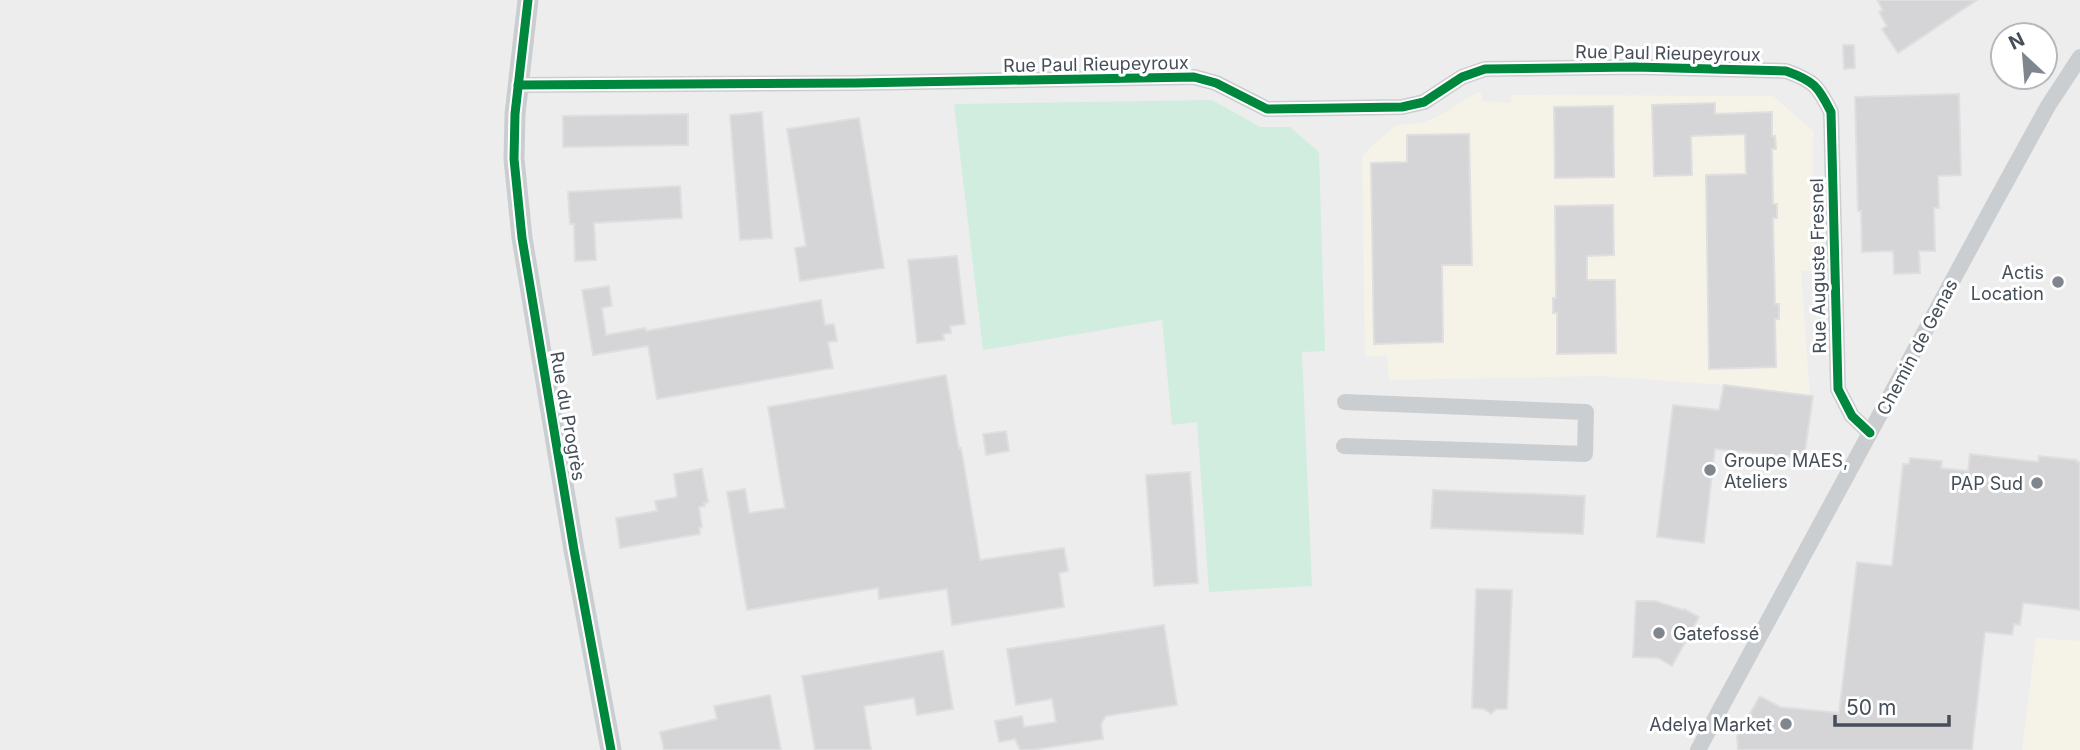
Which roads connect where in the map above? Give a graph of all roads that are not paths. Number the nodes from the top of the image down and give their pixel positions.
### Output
1 (528, 0) edge
2 (2080, 57) edge
3 (518, 85) junction
4 (1820, 91) joint
5 (1345, 402) dead end
6 (1870, 432) junction
7 (1344, 446) dead end
8 (611, 750) edge
9 (1698, 750) edge

1 - 3 street, Rue du Progrès
2 - 6 street, Chemin de Genas
3 - 4 street, Rue Paul Rieupeyroux
3 - 8 street, Rue du Progrès
4 - 6 street, Rue Auguste Fresnel
5 - 7 street
6 - 9 street, Chemin de Genas

